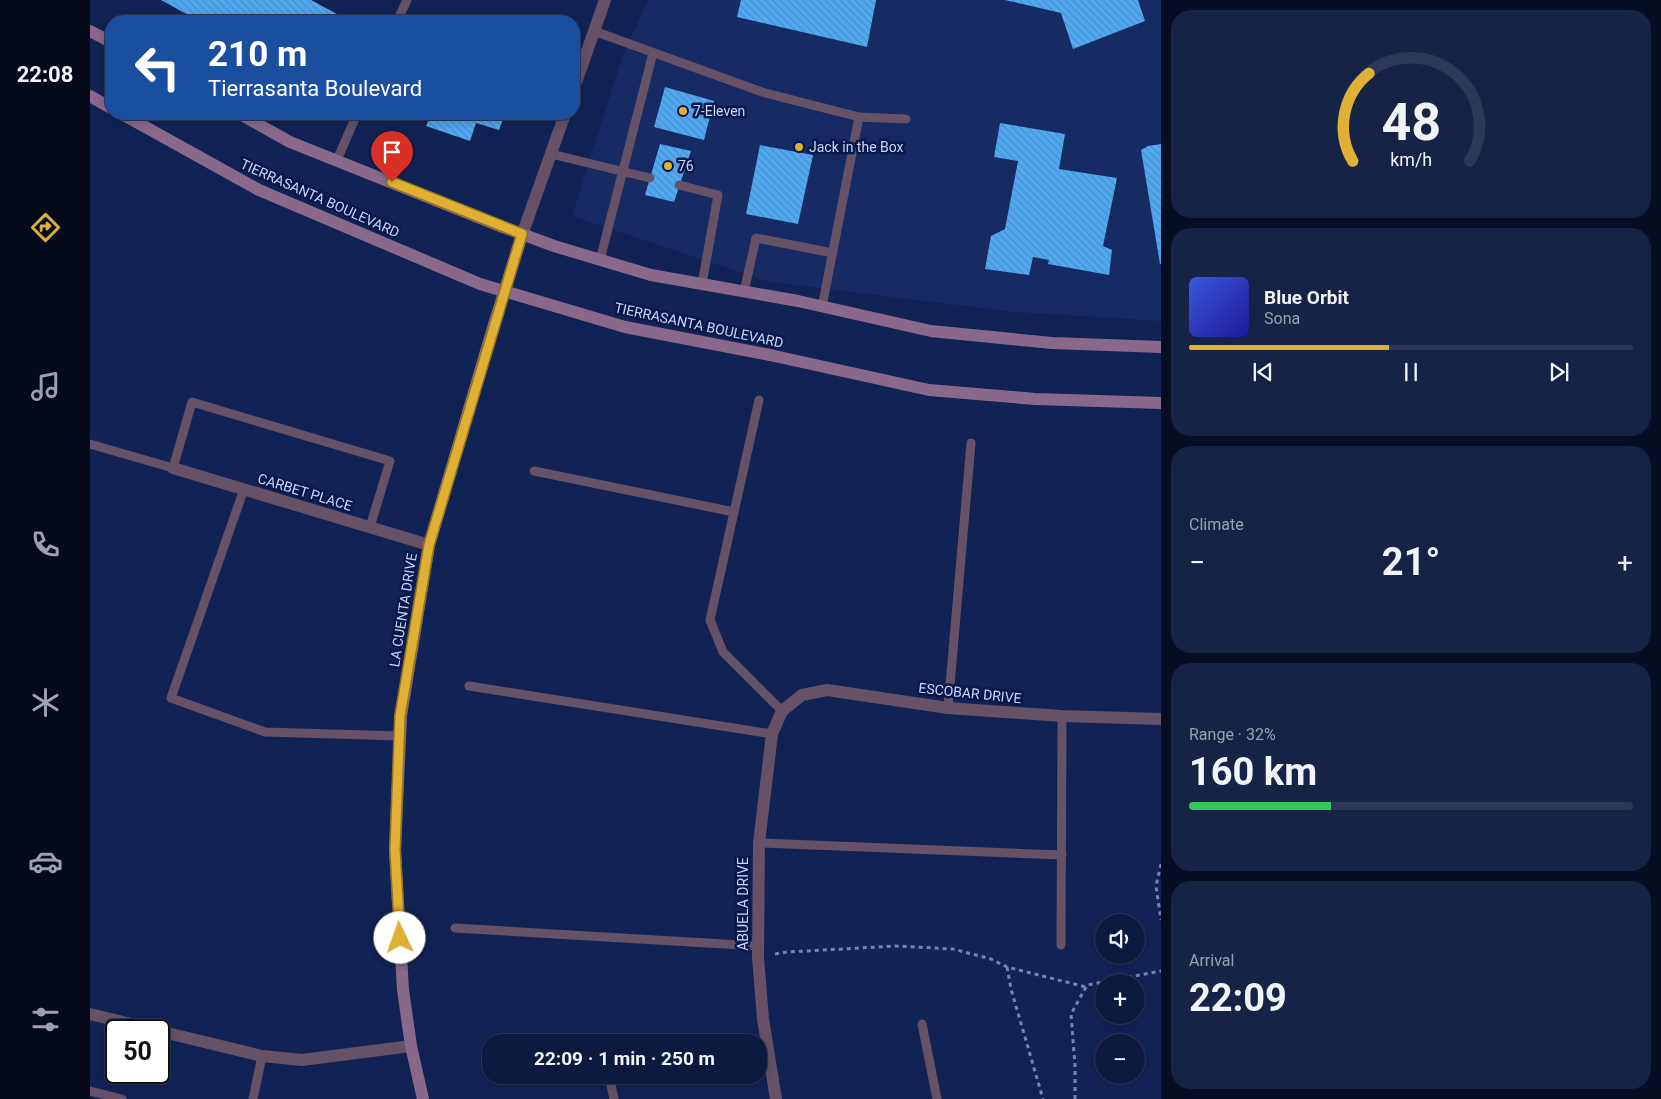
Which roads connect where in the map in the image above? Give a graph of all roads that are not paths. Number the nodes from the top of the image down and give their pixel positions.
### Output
1 (407, 0) edge
2 (605, 0) edge
3 (401, 15) edge
4 (90, 30) edge
5 (594, 32) junction
6 (105, 39) edge
7 (653, 53) junction
8 (580, 71) edge
9 (90, 96) edge
10 (105, 105) edge
11 (859, 117) junction
12 (133, 120) edge
13 (251, 120) edge
14 (354, 120) edge
15 (563, 120) edge
16 (906, 120) dead end
17 (551, 154) junction
18 (337, 160) junction
19 (622, 172) junction
20 (650, 178) dead end
21 (679, 186) dead end
22 (522, 234) junction
23 (833, 253) junction
24 (600, 260) junction
25 (702, 284) junction
26 (504, 290) junction
27 (744, 292) junction
28 (822, 307) junction
29 (1161, 347) edge
30 (759, 400) dead end
31 (1161, 404) edge
32 (971, 443) dead end
33 (90, 444) edge
34 (173, 468) junction
35 (534, 471) dead end
36 (244, 489) junction
37 (734, 512) junction
38 (370, 527) junction
39 (429, 545) junction
40 (470, 686) dead end
41 (948, 708) junction
42 (782, 711) junction
43 (1062, 716) junction
44 (1161, 719) edge
45 (772, 734) junction
46 (400, 736) junction
47 (759, 843) junction
48 (1062, 855) junction
49 (455, 928) dead end
50 (1061, 944) dead end
51 (758, 952) junction
52 (90, 1014) edge
53 (111, 1019) edge
54 (922, 1024) dead end
55 (170, 1033) edge
56 (411, 1046) junction
57 (262, 1056) junction
58 (611, 1085) dead end
59 (90, 1091) edge
60 (122, 1099) edge
61 (253, 1099) edge
62 (423, 1099) edge
63 (614, 1099) edge
64 (776, 1099) edge
65 (937, 1099) edge

1 - 3 lane
2 - 5 street
4 - 6 main road
5 - 7 lane
5 - 8 street
7 - 11 lane
7 - 19 lane
9 - 10 main road
11 - 16 lane
11 - 23 lane
12 - 26 main road, TIERRASANTA BOULEVARD
13 - 18 main road
14 - 18 lane
15 - 17 street, LA CUENTA DRIVE
17 - 19 lane
17 - 22 street, LA CUENTA DRIVE
18 - 22 main road
19 - 20 lane
19 - 24 lane
21 - 25 lane
22 - 24 main road
22 - 26 main road, LA CUENTA DRIVE
23 - 27 lane
23 - 28 lane
24 - 25 main road
25 - 27 main road
26 - 31 main road, TIERRASANTA BOULEVARD
26 - 39 main road, LA CUENTA DRIVE
27 - 28 main road
28 - 29 main road
30 - 37 lane
32 - 41 lane
33 - 34 lane
34 - 36 street, CARBET PLACE
34 - 38 lane
35 - 37 lane
36 - 38 street, CARBET PLACE
36 - 46 lane
37 - 42 lane
38 - 39 street, CARBET PLACE
39 - 46 main road, LA CUENTA DRIVE
40 - 45 lane
41 - 42 street, ESCOBAR DRIVE
41 - 43 street, ESCOBAR DRIVE
42 - 45 street, ABUELA DRIVE
43 - 44 street, ESCOBAR DRIVE
43 - 48 lane
45 - 47 street, ABUELA DRIVE
46 - 56 main road, LA CUENTA DRIVE
47 - 48 lane
47 - 51 street, ABUELA DRIVE
48 - 50 lane
49 - 51 lane
51 - 64 street, ABUELA DRIVE
52 - 53 street
54 - 65 lane
55 - 57 street
56 - 57 street
56 - 62 main road, LA CUENTA DRIVE
57 - 61 lane
58 - 63 lane
59 - 60 lane

